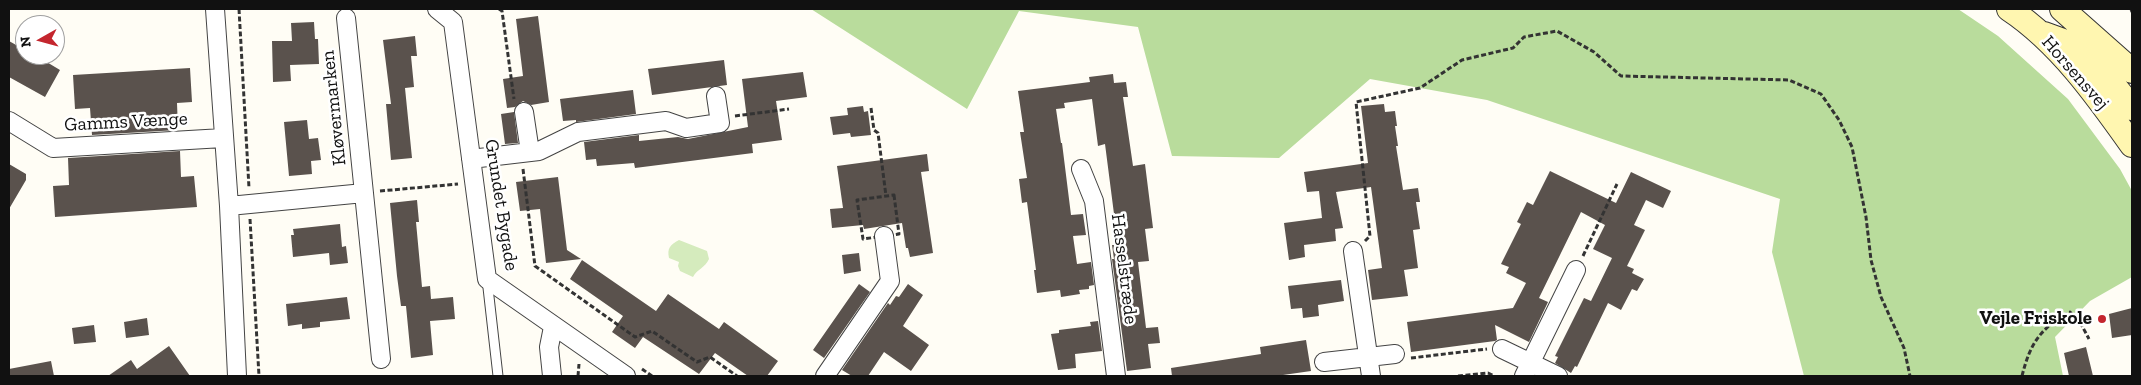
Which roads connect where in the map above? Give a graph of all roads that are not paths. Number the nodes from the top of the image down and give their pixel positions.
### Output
1 (215, 9) edge
2 (436, 9) edge
3 (2009, 9) edge
4 (2062, 9) edge
5 (346, 18) dead end
6 (2040, 32) junction
7 (2132, 72) edge
8 (716, 96) dead end
9 (2132, 108) edge
10 (524, 112) road end
11 (9, 122) edge
12 (223, 138) junction
13 (2132, 145) edge
14 (526, 153) junction
15 (471, 159) junction
16 (1081, 169) dead end
17 (364, 193) junction
18 (229, 206) junction
19 (884, 236) road end
20 (1353, 252) road end
21 (1576, 270) road end
22 (487, 279) junction
23 (553, 327) junction
24 (1502, 349) road end
25 (1395, 354) road end
26 (1368, 357) junction
27 (381, 359) dead end
28 (1324, 362) dead end
29 (1527, 370) edge
30 (631, 371) edge
31 (236, 376) edge
32 (498, 376) edge
33 (552, 376) edge
34 (825, 376) edge
35 (1116, 376) edge
36 (1371, 376) edge
37 (1558, 376) edge

1 - 12 street
2 - 15 street, Grundet Bygade
3 - 6 main road, Horsensvej
4 - 7 main road, Horsensvej
5 - 17 street, Kløvermarken
6 - 9 main road
6 - 13 main road, Horsensvej
8 - 14 street
10 - 14 street
11 - 12 street, Gamms Vænge
12 - 18 street
14 - 15 street
15 - 22 street, Grundet Bygade
16 - 35 street, Hasselstræde
17 - 18 street
17 - 27 street, Kløvermarken
18 - 31 street
19 - 34 street
20 - 26 street
21 - 29 street
22 - 23 street, Grundet Bygade
22 - 32 lane
23 - 30 street, Grundet Bygade
23 - 33 street
24 - 29 street
25 - 26 street
26 - 28 street
26 - 36 street
29 - 37 street

